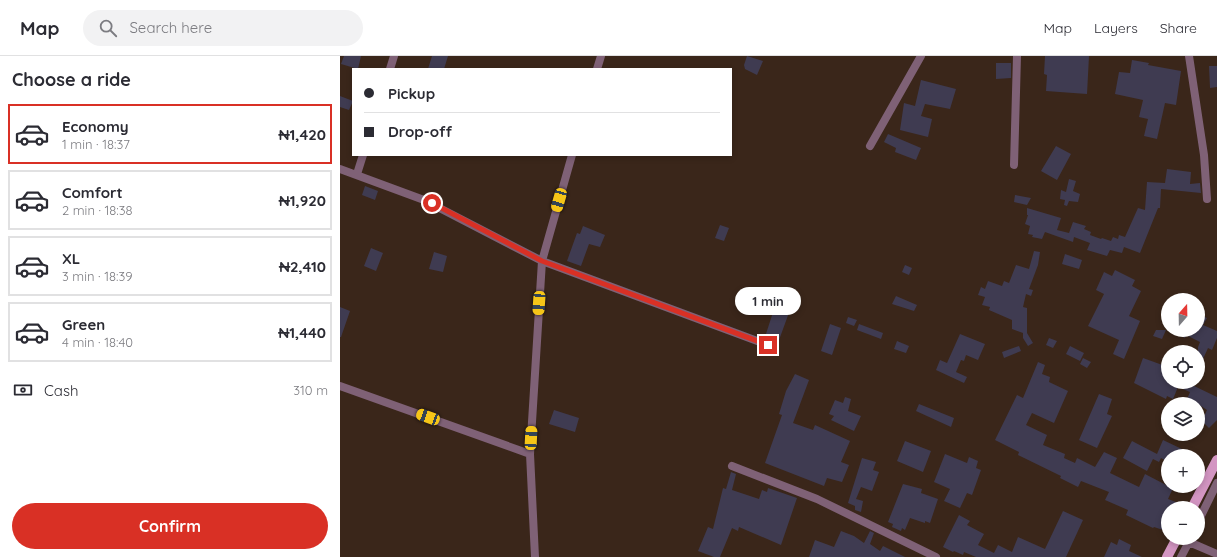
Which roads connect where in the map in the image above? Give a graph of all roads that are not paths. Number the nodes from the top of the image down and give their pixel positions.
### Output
1 (394, 56) edge
2 (601, 56) edge
3 (921, 56) edge
4 (1017, 56) edge
5 (1189, 56) edge
6 (390, 68) edge
7 (597, 68) edge
8 (870, 146) dead end
9 (363, 156) edge
10 (572, 156) edge
11 (1014, 165) dead end
12 (340, 169) edge
13 (357, 174) junction
14 (1207, 199) dead end
15 (542, 261) junction
16 (768, 345) dead end
17 (340, 386) edge
18 (530, 454) junction
19 (1217, 460) edge
20 (732, 466) dead end
21 (1217, 483) edge
22 (1196, 501) edge
23 (1205, 508) edge
24 (1173, 545) edge
25 (1187, 545) edge
26 (1200, 545) edge
27 (1217, 554) edge
28 (535, 557) edge
29 (936, 557) edge
30 (1167, 557) edge
31 (1181, 557) edge

1 - 6 street
2 - 7 street
3 - 8 street
4 - 11 street
5 - 14 street
9 - 13 street
10 - 15 street
12 - 13 street
13 - 15 street
15 - 16 street
15 - 18 street
17 - 18 street
18 - 28 street
19 - 22 main road
20 - 29 street
21 - 23 street
24 - 30 main road
25 - 31 street
26 - 27 street

